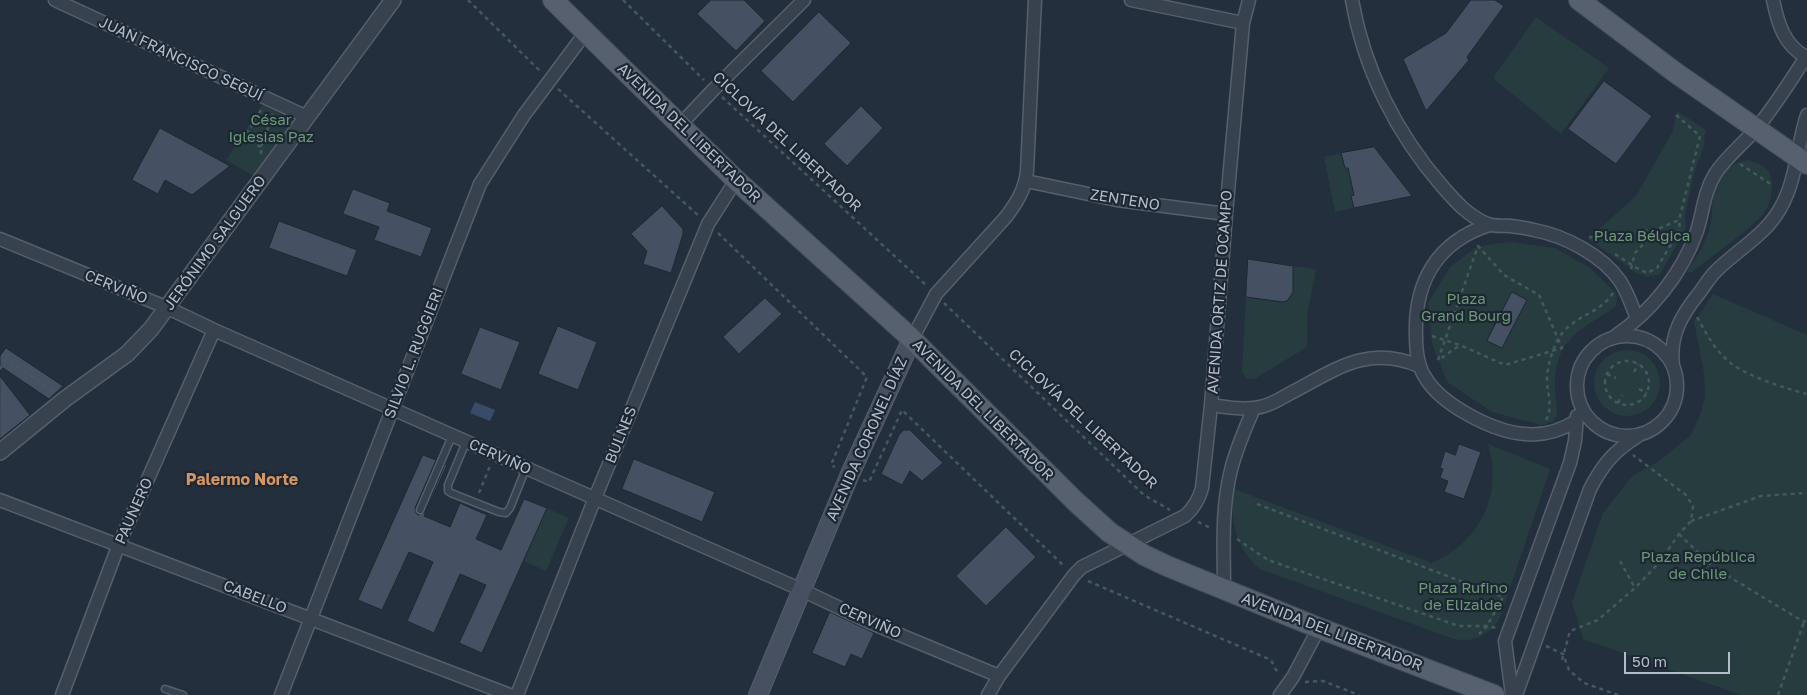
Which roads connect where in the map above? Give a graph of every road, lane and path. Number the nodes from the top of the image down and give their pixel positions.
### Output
1 (55, 0) edge
2 (393, 0) edge
3 (554, 0) edge
4 (623, 0) edge
5 (804, 0) edge
6 (1035, 0) edge
7 (1131, 0) edge
8 (1249, 0) edge
9 (1352, 0) edge
10 (1579, 0) edge
11 (1773, 0) edge
12 (1243, 23) junction
13 (586, 32) junction
14 (1806, 58) edge
15 (714, 89) junction
16 (272, 101) junction
17 (1676, 115) dead end
18 (1807, 115) edge
19 (307, 117) junction
20 (680, 125) junction
21 (1755, 130) junction
22 (261, 147) junction
23 (261, 155) dead end
24 (1802, 161) edge
25 (1737, 162) dead end
26 (736, 180) junction
27 (1026, 181) junction
28 (1772, 185) dead end
29 (1226, 214) junction
30 (1679, 220) junction
31 (1489, 225) junction
32 (1658, 229) junction
33 (0, 239) edge
34 (1599, 243) dead end
35 (1615, 254) dead end
36 (1632, 265) junction
37 (1630, 269) dead end
38 (1614, 291) dead end
39 (936, 294) junction
40 (168, 308) junction
41 (1687, 308) junction
42 (1637, 319) junction
43 (214, 330) junction
44 (1432, 336) dead end
45 (1614, 337) junction
46 (912, 339) junction
47 (1558, 339) junction
48 (1445, 340) junction
49 (1460, 345) junction
50 (1553, 350) junction
51 (1638, 364) junction
52 (1419, 366) junction
53 (0, 369) edge
54 (1634, 372) dead end
55 (1675, 372) junction
56 (1607, 374) junction
57 (1616, 378) dead end
58 (1639, 389) dead end
59 (1647, 393) junction
60 (1807, 394) edge
61 (1622, 395) dead end
62 (65, 399) junction
63 (1578, 401) junction
64 (1618, 403) junction
65 (1211, 405) junction
66 (1254, 408) junction
67 (392, 409) junction
68 (1576, 422) junction
69 (1544, 424) dead end
70 (1643, 433) junction
71 (452, 436) junction
72 (466, 442) junction
73 (1623, 446) junction
74 (0, 452) edge
75 (526, 468) junction
76 (488, 470) dead end
77 (1807, 492) edge
78 (595, 498) junction
79 (0, 500) edge
80 (475, 503) junction
81 (1257, 504) dead end
82 (420, 510) dead end
83 (1185, 516) junction
84 (1691, 521) junction
85 (1225, 534) junction
86 (1678, 534) junction
87 (119, 544) junction
88 (1128, 544) junction
89 (1620, 561) dead end
90 (1635, 588) junction
91 (802, 590) junction
92 (1224, 590) junction
93 (1807, 616) edge
94 (311, 619) junction
95 (1806, 622) edge
96 (1487, 626) junction
97 (1319, 628) junction
98 (1508, 631) junction
99 (1479, 634) dead end
100 (1535, 641) junction
101 (1563, 654) junction
102 (1562, 660) dead end
103 (999, 676) junction
104 (166, 689) dead end
105 (62, 695) edge
106 (183, 695) edge
107 (282, 695) edge
108 (510, 695) edge
109 (517, 695) edge
110 (758, 695) edge
111 (988, 695) edge
112 (1280, 695) edge
113 (1494, 695) edge
114 (1514, 695) edge
115 (1618, 695) edge
116 (1778, 695) edge

1 - 16 street, JUAN FRANCISCO SEGUÍ
2 - 19 street, JERÓNIMO SALGUERO
3 - 13 main road, AVENIDA DEL LIBERTADOR
4 - 15 path, CICLOVÍA DEL LIBERTADOR
5 - 15 street
6 - 27 street, AVENIDA CORONEL DÍAZ
7 - 12 street
8 - 12 street, AVENIDA ORTIZ DE OCAMPO
9 - 31 street
10 - 21 main road
11 - 14 street
12 - 29 street, AVENIDA ORTIZ DE OCAMPO
13 - 20 main road, AVENIDA DEL LIBERTADOR
13 - 67 street, SILVIO L. RUGGIERI
14 - 21 street
15 - 20 street
15 - 39 path, CICLOVÍA DEL LIBERTADOR
16 - 19 street, JUAN FRANCISCO SEGUÍ
16 - 22 path
16 - 22 path
17 - 30 path
18 - 24 street
19 - 40 street, JERÓNIMO SALGUERO
20 - 26 main road, AVENIDA DEL LIBERTADOR
21 - 24 main road
21 - 42 street
22 - 23 path
24 - 41 street
25 - 28 path
26 - 46 main road, AVENIDA DEL LIBERTADOR
26 - 78 street, BULNES
27 - 29 street, ZENTENO
27 - 39 street, AVENIDA CORONEL DÍAZ
29 - 65 street, AVENIDA ORTIZ DE OCAMPO
30 - 32 path
30 - 36 path
31 - 42 street
31 - 52 street
32 - 34 path
32 - 36 path
33 - 40 street, CERVIÑO
35 - 36 path
36 - 37 path
38 - 47 path
39 - 46 street, AVENIDA CORONEL DÍAZ
39 - 83 path, CICLOVÍA DEL LIBERTADOR
40 - 43 street, CERVIÑO
40 - 62 street, JERÓNIMO SALGUERO
41 - 55 street
41 - 60 path
42 - 45 street
43 - 67 street, CERVIÑO
43 - 87 street, PAUNERO
44 - 48 path
45 - 55 street
45 - 63 street
46 - 88 main road, AVENIDA DEL LIBERTADOR
46 - 91 main road, AVENIDA CORONEL DÍAZ
47 - 48 path
47 - 50 path
47 - 50 path
48 - 49 path
48 - 49 path
49 - 50 path
50 - 69 path
51 - 54 path
51 - 56 path
51 - 59 path
52 - 66 street
52 - 68 street
53 - 62 path
55 - 70 street
56 - 57 path
56 - 64 path
58 - 59 path
59 - 64 path
61 - 64 path
62 - 74 street, JERÓNIMO SALGUERO
63 - 68 street
63 - 70 street
65 - 66 street
65 - 83 street, AVENIDA ORTIZ DE OCAMPO
66 - 85 street
67 - 71 street, CERVIÑO
67 - 94 street, SILVIO L. RUGGIERI
68 - 98 street
70 - 73 street
71 - 72 street, CERVIÑO
71 - 82 lane
72 - 75 street, CERVIÑO
72 - 80 lane
73 - 84 path
73 - 100 street
75 - 78 street, CERVIÑO
75 - 80 lane
76 - 80 path
77 - 84 path
78 - 91 street, CERVIÑO
78 - 109 street, BULNES
79 - 87 street, CABELLO
81 - 96 path
83 - 85 path, CICLOVÍA DEL LIBERTADOR
83 - 88 street, AVENIDA ORTIZ DE OCAMPO
84 - 86 path
85 - 92 street
85 - 96 path, CICLOVÍA DEL LIBERTADOR
86 - 90 path
86 - 95 path
87 - 94 street, CABELLO
87 - 105 street, PAUNERO
88 - 92 main road, AVENIDA DEL LIBERTADOR
88 - 103 street, AVENIDA ORTIZ DE OCAMPO
89 - 90 path
90 - 101 path
91 - 103 street, CERVIÑO
91 - 110 main road, AVENIDA CORONEL DÍAZ
92 - 97 main road, AVENIDA DEL LIBERTADOR
93 - 95 path
94 - 107 street, SILVIO L. RUGGIERI
94 - 108 street, CABELLO
95 - 116 path
96 - 98 path, CICLOVÍA DEL LIBERTADOR
96 - 99 path
97 - 112 street
97 - 113 main road, AVENIDA DEL LIBERTADOR
98 - 114 street
100 - 101 path
100 - 114 street
101 - 102 path
101 - 115 path
103 - 111 street, AVENIDA ORTIZ DE OCAMPO
104 - 106 lane

